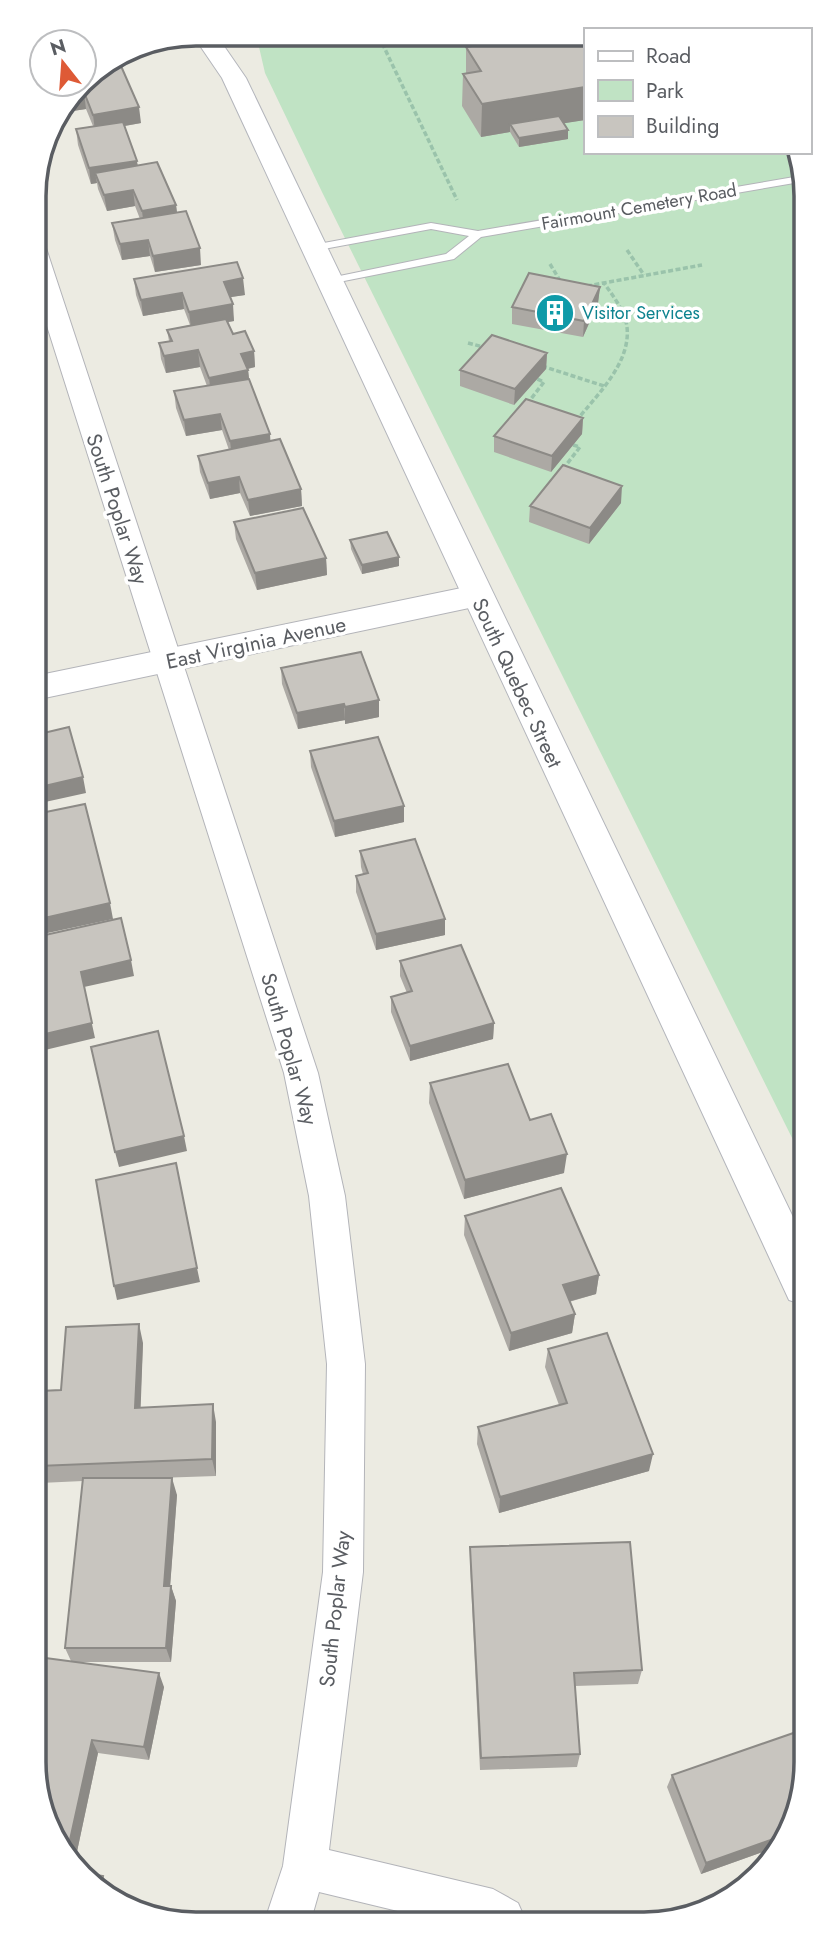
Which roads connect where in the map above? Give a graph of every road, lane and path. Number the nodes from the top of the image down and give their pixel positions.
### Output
1 (212, 46) edge
2 (230, 46) edge
3 (383, 46) edge
4 (234, 78) junction
5 (792, 180) edge
6 (457, 200) dead end
7 (478, 234) junction
8 (313, 248) junction
9 (627, 250) dead end
10 (550, 264) dead end
11 (702, 265) dead end
12 (644, 275) junction
13 (329, 281) junction
14 (604, 283) junction
15 (46, 286) edge
16 (578, 287) edge
17 (565, 290) edge
18 (468, 342) dead end
19 (494, 351) edge
20 (532, 363) edge
21 (537, 379) edge
22 (604, 386) junction
23 (520, 412) edge
24 (570, 429) edge
25 (573, 445) edge
26 (556, 478) edge
27 (477, 596) junction
28 (166, 661) junction
29 (46, 686) edge
30 (793, 1263) edge
31 (305, 1866) junction
32 (291, 1912) edge
33 (493, 1912) edge

1 - 4 main road, South Quebec Street
2 - 4 main road, South Quebec Street
3 - 6 path
4 - 8 main road, South Quebec Street
5 - 7 lane, Fairmount Cemetery Road
7 - 8 lane, Fairmount Cemetery Road
7 - 13 lane, Fairmount Cemetery Road
8 - 13 main road, South Quebec Street
9 - 12 path
10 - 17 path
11 - 12 path
12 - 14 path
13 - 27 main road, South Quebec Street
14 - 16 path
14 - 22 path
15 - 28 street, South Poplar Way
18 - 19 path
20 - 22 path
21 - 23 path
22 - 24 path
25 - 26 path
27 - 28 main road, East Virginia Avenue
27 - 30 main road, South Quebec Street
28 - 29 main road, East Virginia Avenue
28 - 31 street, South Poplar Way
31 - 32 street, South Poplar Way
31 - 33 street

